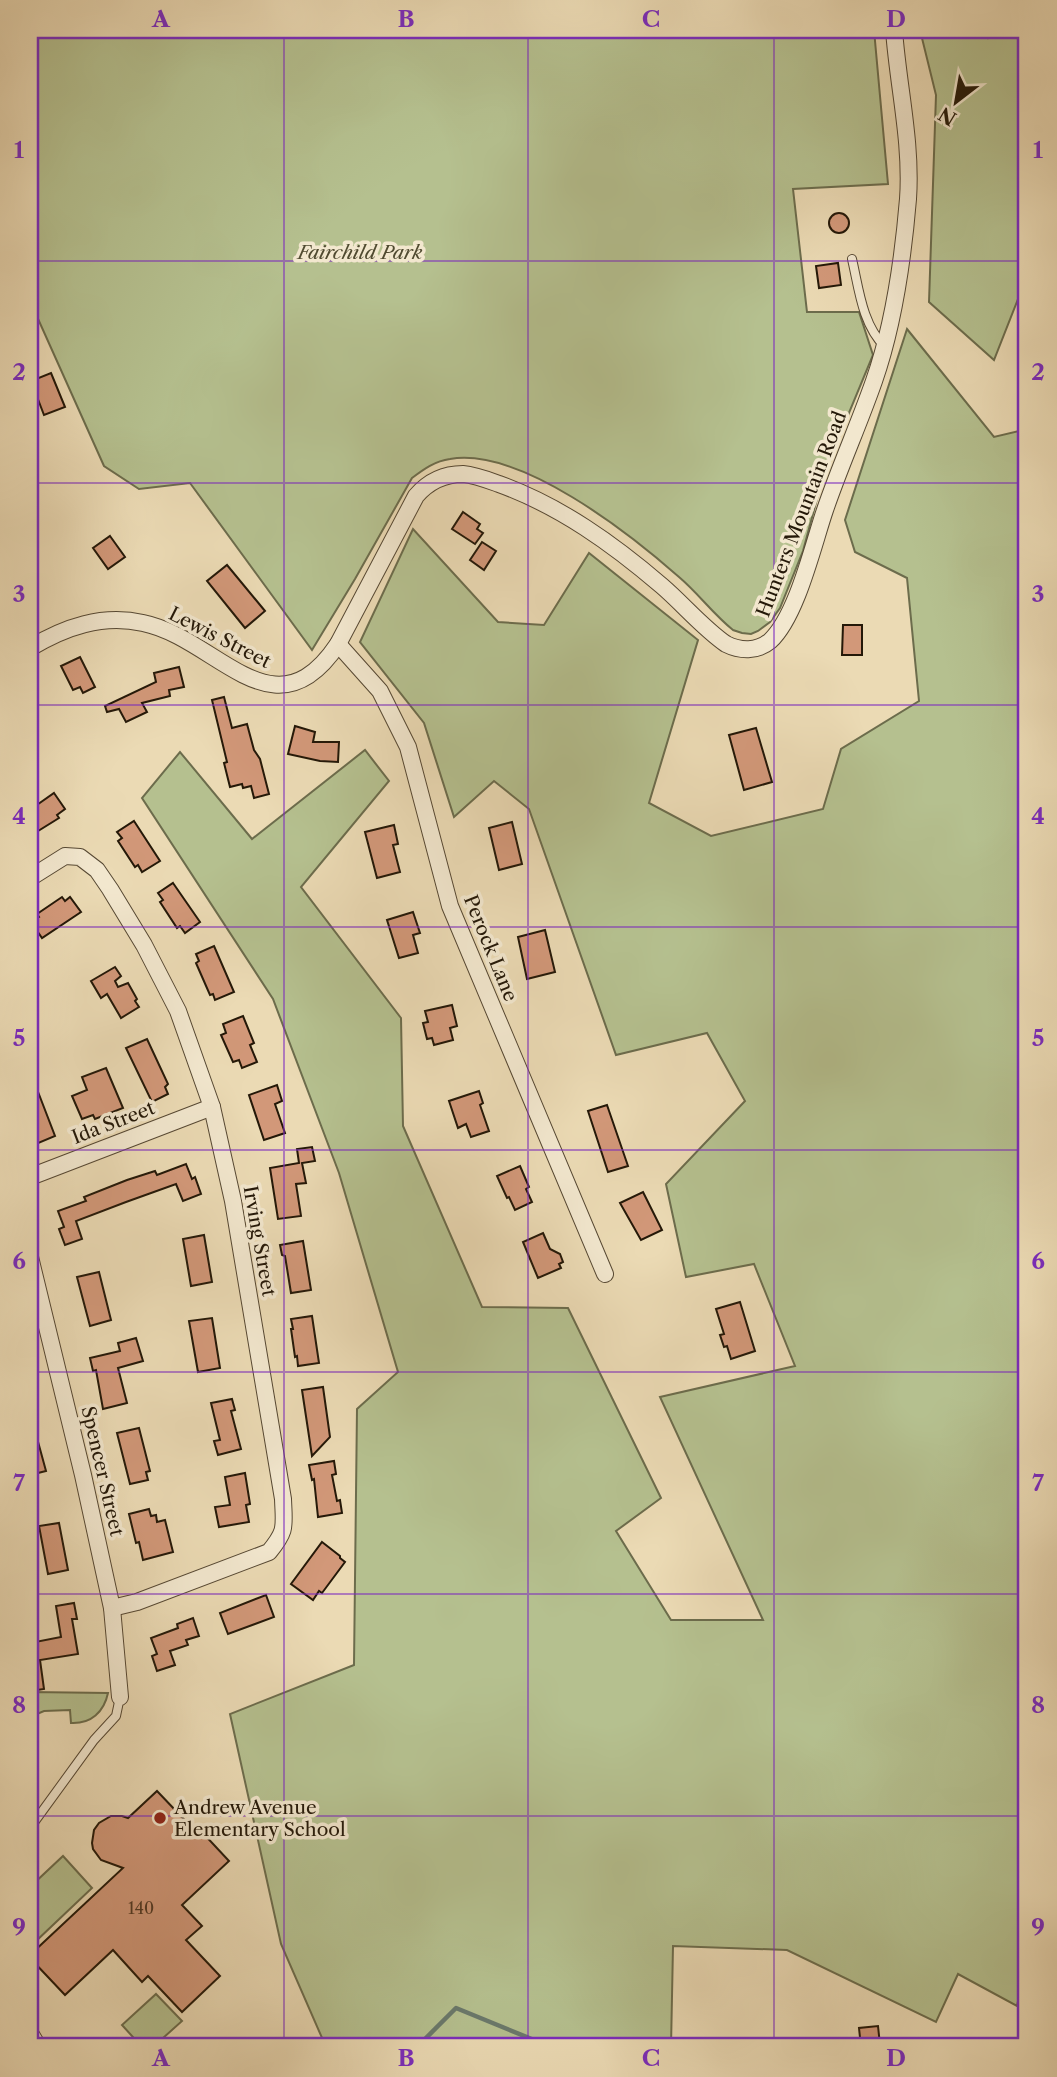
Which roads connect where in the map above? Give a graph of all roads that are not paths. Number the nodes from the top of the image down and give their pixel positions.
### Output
1 (894, 30) edge
2 (852, 259) dead end
3 (885, 346) junction
4 (338, 644) junction
5 (30, 648) edge
6 (30, 877) edge
7 (212, 1107) junction
8 (30, 1177) edge
9 (30, 1257) edge
10 (605, 1274) dead end
11 (113, 1608) junction
12 (120, 1697) joint
13 (30, 1828) edge
14 (30, 2025) edge
15 (43, 2047) edge

1 - 3 street, Hunters Mountain Road
2 - 3 lane
3 - 4 street, Hunters Mountain Road
4 - 5 street, Lewis Street
4 - 10 street, Perock Lane
6 - 7 street, Irving Street
7 - 8 street, Ida Street
7 - 11 street, Irving Street
9 - 11 street, Spencer Street
11 - 12 street, Spencer Street
12 - 13 lane
14 - 15 lane

